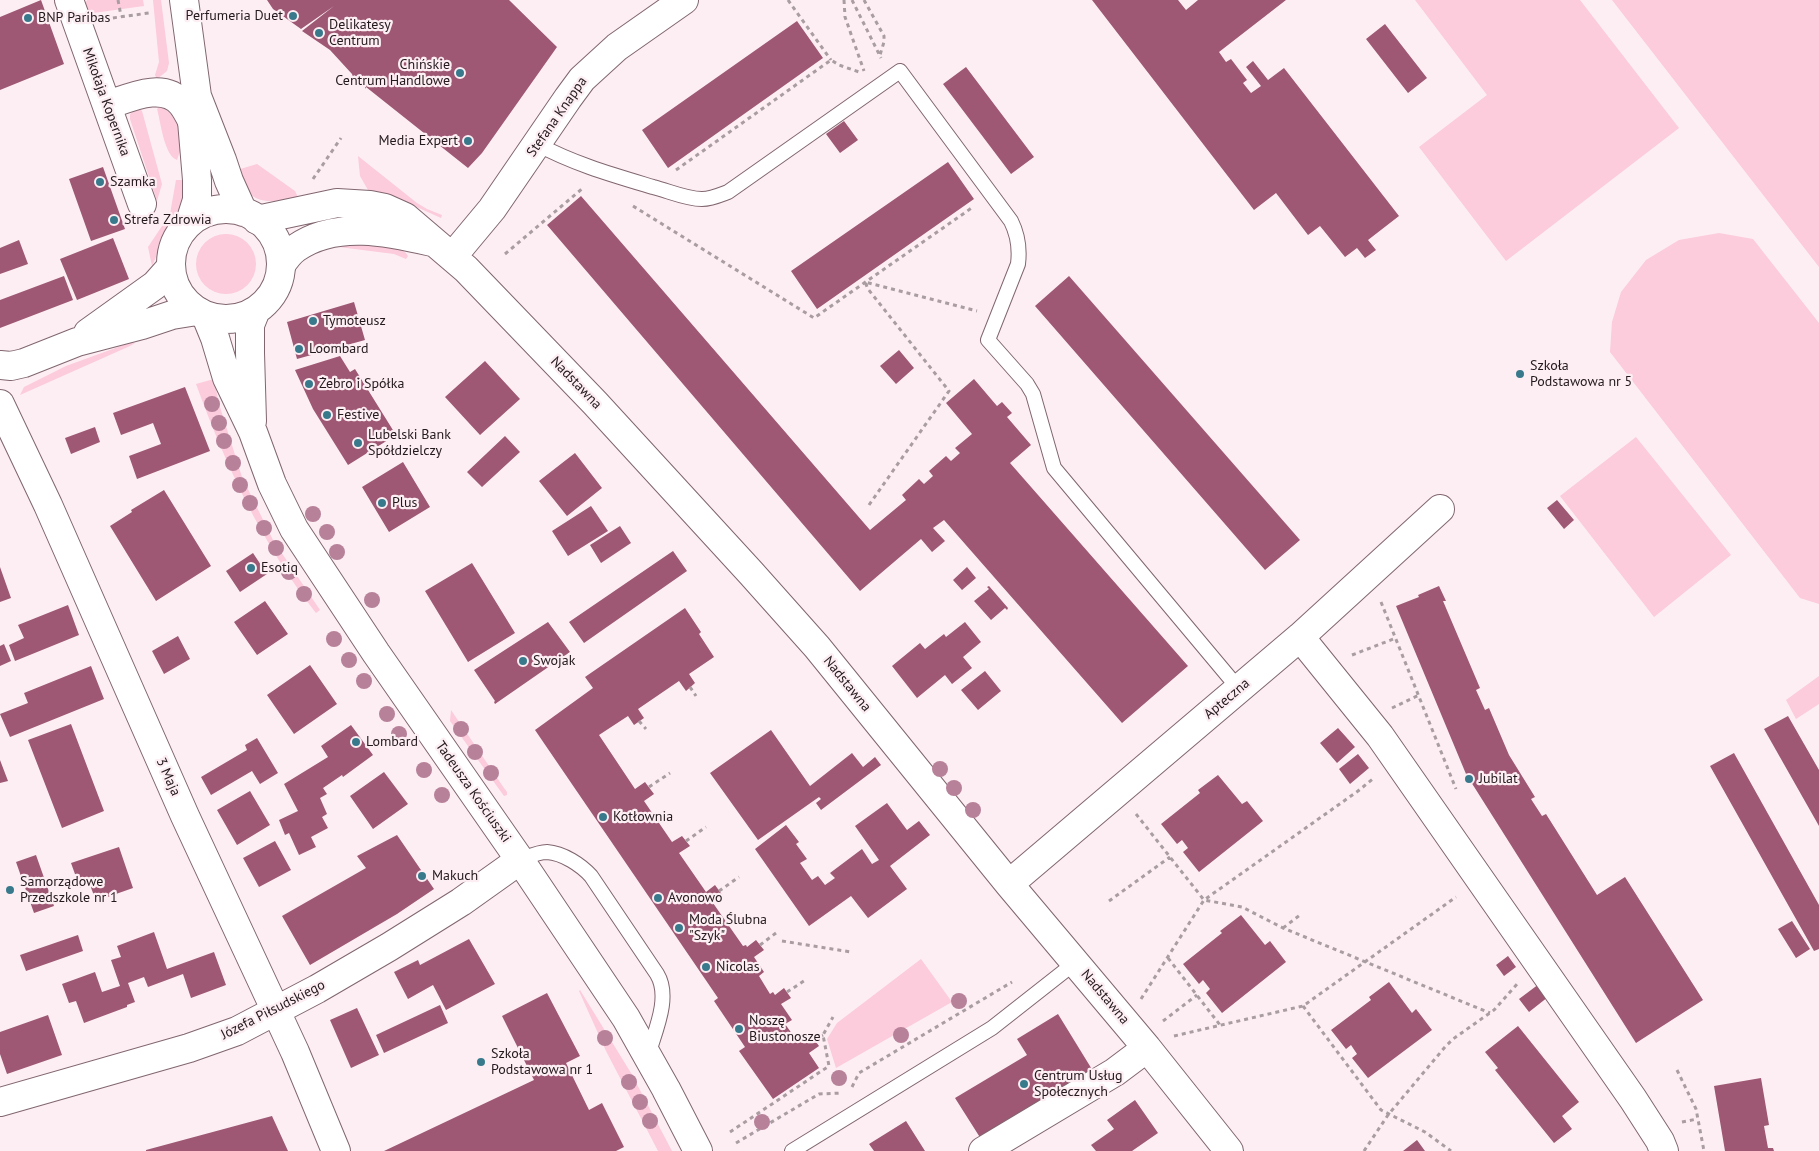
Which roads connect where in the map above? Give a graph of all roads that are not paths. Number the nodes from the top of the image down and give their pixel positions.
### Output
1 (69, 0) edge
2 (184, 0) edge
3 (684, 0) edge
4 (108, 105) junction
5 (194, 108) junction
6 (538, 144) junction
7 (142, 204) dead end
8 (250, 216) junction
9 (190, 222) junction
10 (444, 250) junction
11 (280, 265) junction
12 (171, 267) junction
13 (256, 310) junction
14 (202, 314) junction
15 (77, 342) junction
16 (0, 365) edge
17 (0, 404) edge
18 (252, 432) junction
19 (1440, 509) dead end
20 (1300, 636) junction
21 (1239, 688) junction
22 (520, 860) junction
23 (1009, 884) junction
24 (1076, 962) junction
25 (277, 1011) junction
26 (1156, 1037) junction
27 (648, 1056) junction
28 (0, 1102) edge
29 (336, 1151) edge
30 (698, 1151) edge
31 (792, 1151) edge
32 (983, 1151) edge
33 (1229, 1151) edge
34 (1664, 1151) edge

1 - 4 street, Mikołaja Kopernika
2 - 5 street
3 - 6 street, Stefana Knappa
4 - 5 street
4 - 7 street, Mikołaja Kopernika
5 - 8 street
5 - 9 street
6 - 10 street, Stefana Knappa
6 - 21 lane
8 - 9 street
8 - 10 street, Nadstawna
8 - 11 street
9 - 12 street
10 - 11 street
10 - 23 street, Nadstawna
11 - 13 street
12 - 14 street
12 - 15 street
13 - 14 street
13 - 18 street, Tadeusza Kościuszki
14 - 15 street
14 - 18 street, Tadeusza Kościuszki
15 - 16 street
17 - 25 street, 3 Maja
18 - 22 street, Tadeusza Kościuszki
19 - 20 street, Apteczna
20 - 21 street, Apteczna
20 - 34 street
21 - 23 street, Apteczna
22 - 25 street, Józefa Piłsudskiego
22 - 27 street, Tadeusza Kościuszki
22 - 27 lane
23 - 24 street, Nadstawna
24 - 26 street, Nadstawna
24 - 31 lane
25 - 28 street, Józefa Piłsudskiego
25 - 29 street, 3 Maja
26 - 32 street
26 - 33 street, Nadstawna
27 - 30 street, Tadeusza Kościuszki

